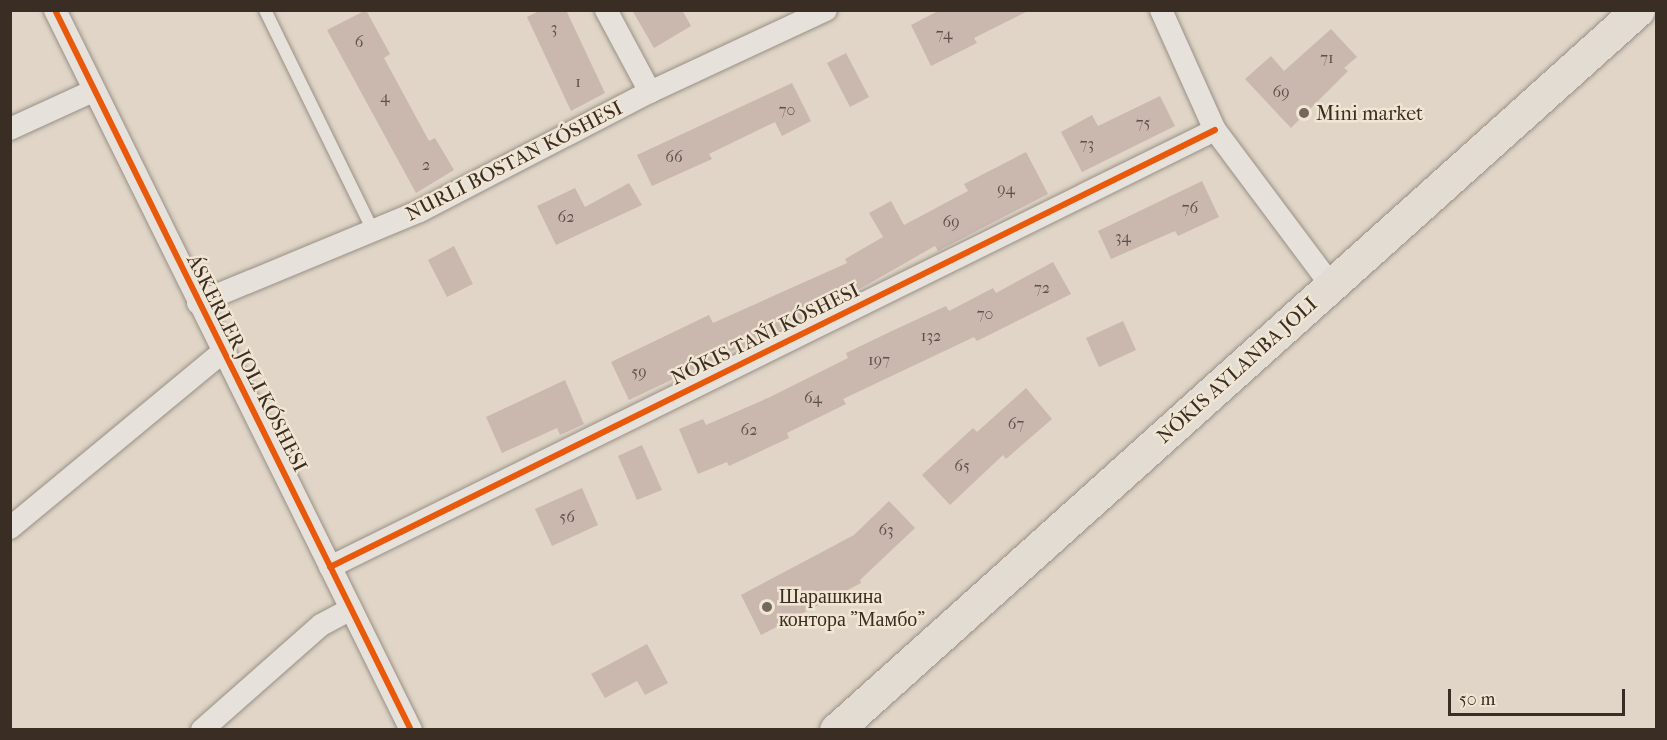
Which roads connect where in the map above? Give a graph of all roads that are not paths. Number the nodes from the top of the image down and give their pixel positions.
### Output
1 (55, 10) edge
2 (265, 10) edge
3 (606, 10) edge
4 (826, 10) edge
5 (1161, 10) edge
6 (1638, 10) edge
7 (93, 91) junction
8 (650, 92) junction
9 (10, 129) edge
10 (1215, 130) junction
11 (373, 230) junction
12 (1331, 285) junction
13 (198, 303) junction
14 (223, 352) junction
15 (10, 528) edge
16 (330, 567) junction
17 (351, 609) junction
18 (202, 729) edge
19 (411, 729) edge
20 (836, 729) edge

1 - 7 street
2 - 11 lane
3 - 8 street
4 - 8 street
5 - 10 street
6 - 12 main road
7 - 9 street
7 - 13 street
8 - 11 street
10 - 12 street
10 - 16 street
11 - 13 street
12 - 20 main road
13 - 14 street
14 - 15 street
14 - 16 street
16 - 17 street
17 - 18 street
17 - 19 street

